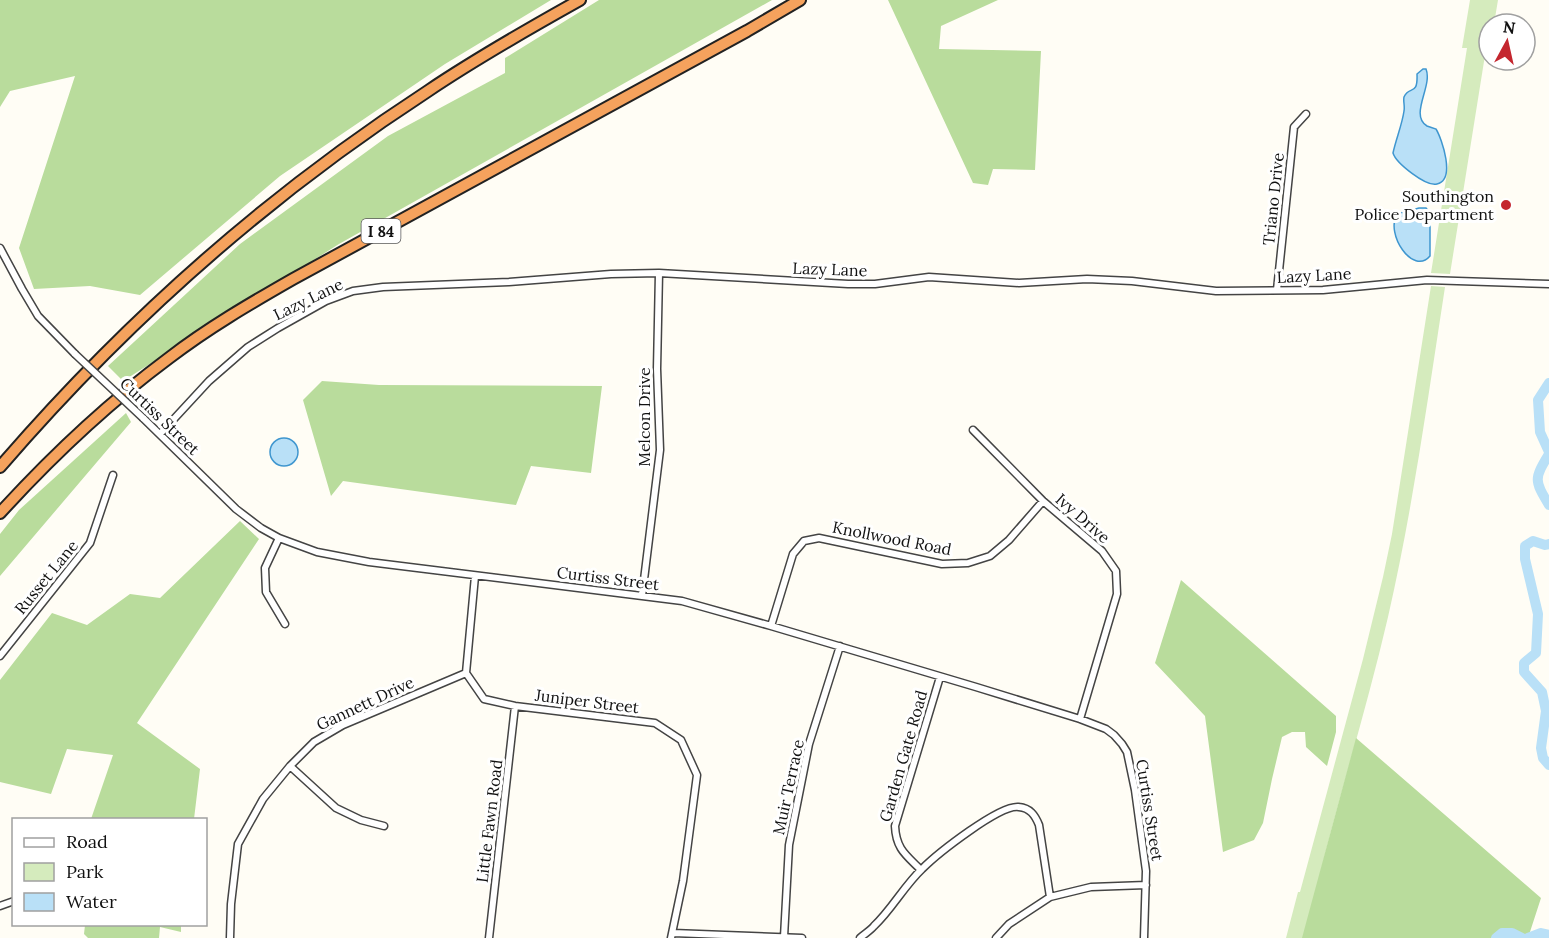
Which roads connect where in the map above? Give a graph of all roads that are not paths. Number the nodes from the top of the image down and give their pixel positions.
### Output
1 (579, 0) edge
2 (800, 0) edge
3 (1306, 114) dead end
4 (0, 248) edge
5 (658, 273) junction
6 (1549, 284) edge
7 (1277, 290) junction
8 (973, 430) dead end
9 (160, 434) junction
10 (0, 467) edge
11 (113, 475) dead end
12 (1043, 501) junction
13 (0, 513) edge
14 (279, 538) junction
15 (475, 576) junction
16 (642, 596) junction
17 (285, 624) dead end
18 (771, 626) junction
19 (840, 646) junction
20 (0, 656) edge
21 (466, 673) junction
22 (940, 676) junction
23 (515, 706) junction
24 (1080, 719) junction
25 (290, 766) junction
26 (384, 826) dead end
27 (921, 870) junction
28 (1146, 885) junction
29 (1050, 897) junction
30 (672, 935) edge
31 (784, 937) edge
32 (230, 938) edge
33 (489, 938) edge
34 (802, 938) edge
35 (860, 938) edge
36 (996, 938) edge
37 (1144, 938) edge

1 - 10 highway
2 - 13 highway, I 84
3 - 7 street, Triano Drive
4 - 9 street, Curtiss Street, bridge
5 - 7 street, Lazy Lane
5 - 9 street, Lazy Lane
5 - 16 street, Melcon Drive
6 - 7 street, Lazy Lane
8 - 12 street, Ivy Drive
9 - 14 street, Curtiss Street
11 - 20 street, Russet Lane
12 - 18 street, Knollwood Road
12 - 24 street, Ivy Drive
14 - 15 street, Curtiss Street
14 - 17 street
15 - 16 street, Curtiss Street
15 - 21 street
16 - 18 street, Curtiss Street
18 - 19 street, Curtiss Street
19 - 22 street, Curtiss Street
19 - 31 street, Muir Terrace
21 - 23 street, Juniper Street
21 - 25 street, Gannett Drive
22 - 24 street, Curtiss Street
22 - 27 street, Garden Gate Road
23 - 30 street, Juniper Street
23 - 33 street, Little Fawn Road
24 - 28 street, Curtiss Street
25 - 26 street
25 - 32 street, Gannett Drive
27 - 29 street
27 - 35 street
28 - 29 street
28 - 37 street, Curtiss Street
29 - 36 street
30 - 31 street
31 - 34 street

